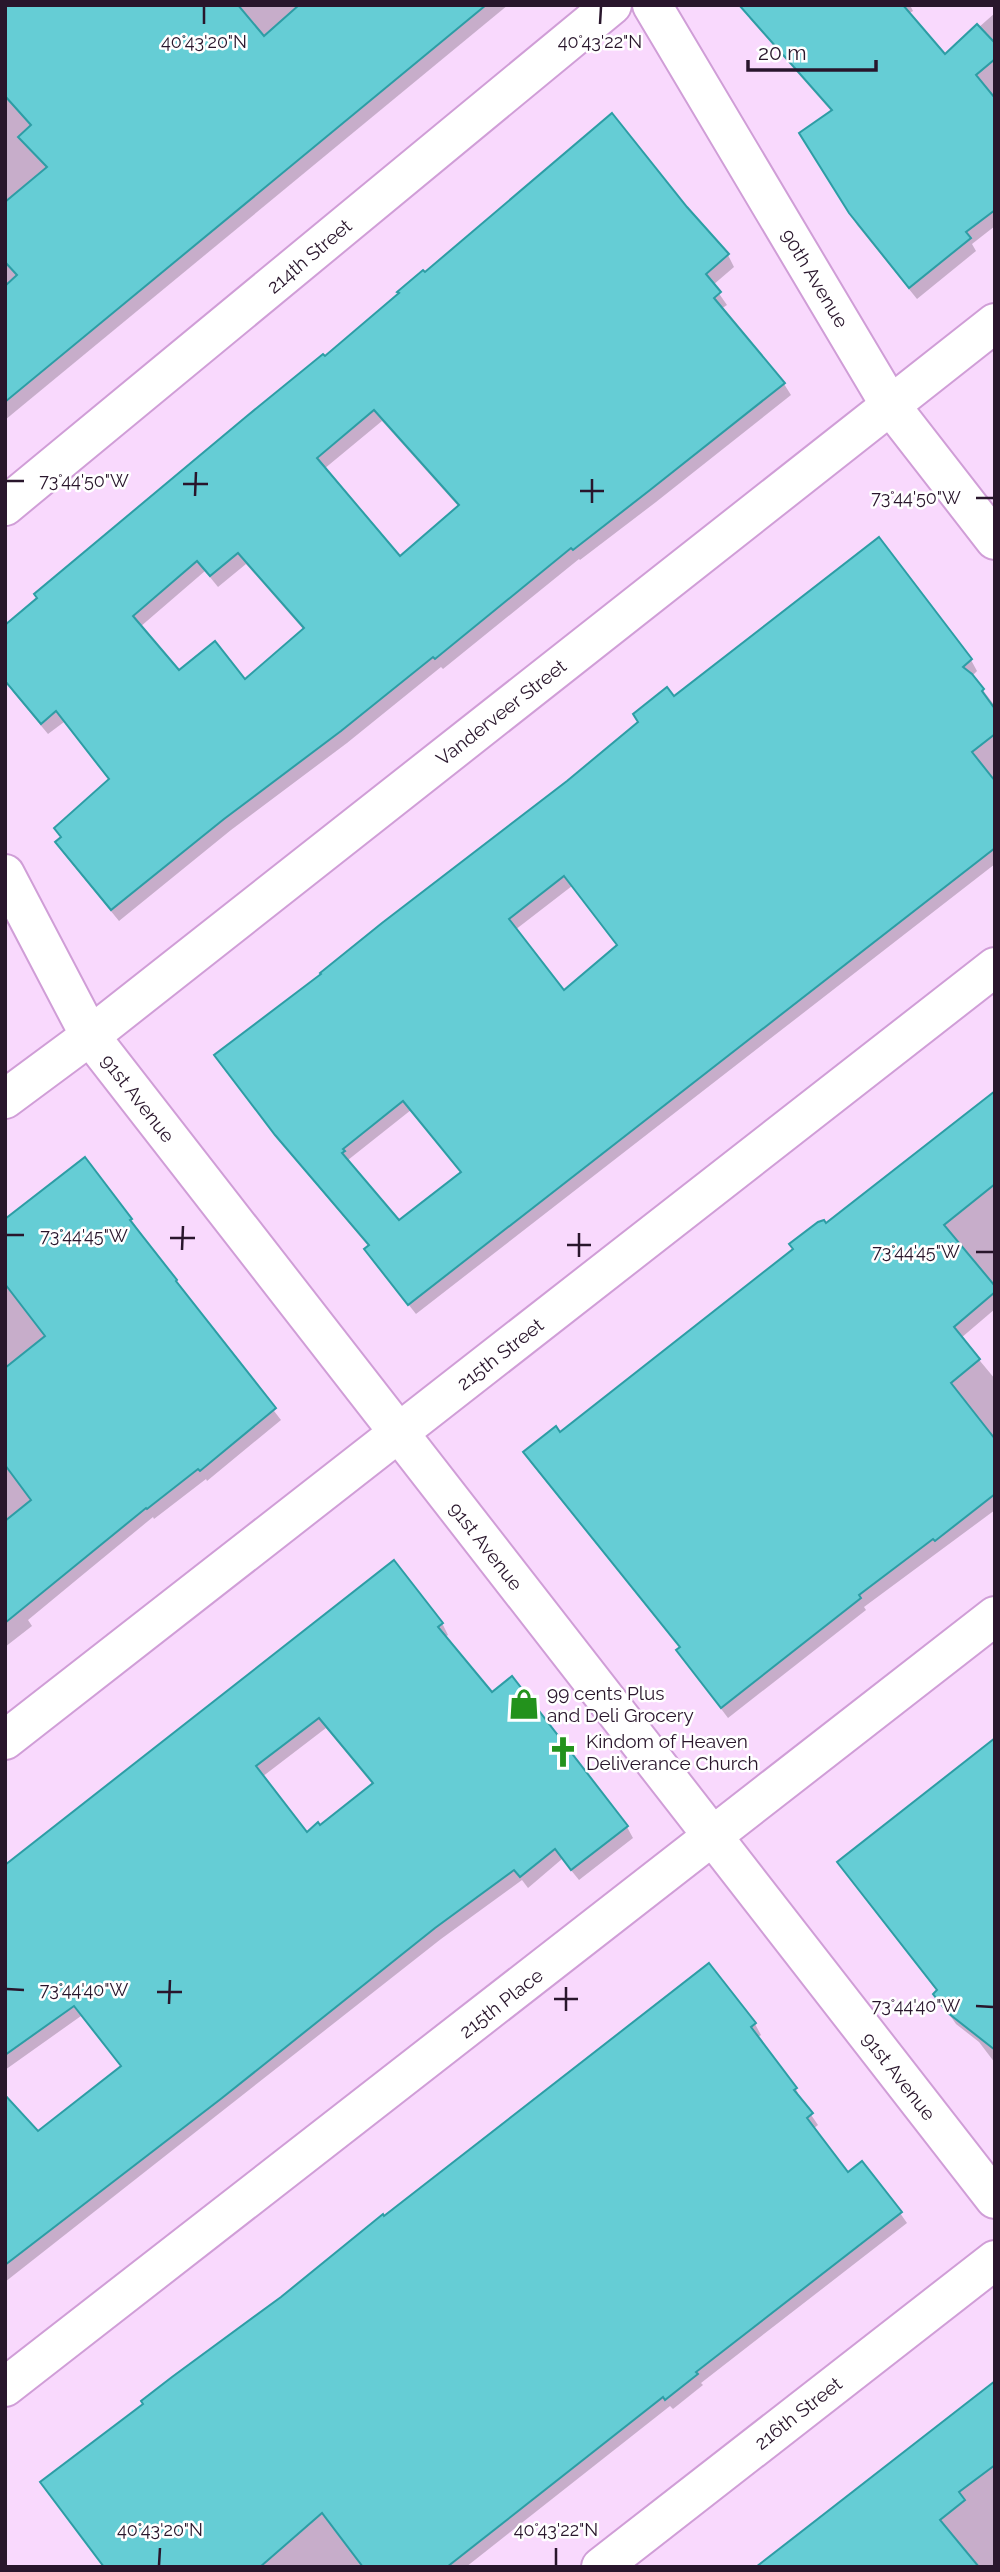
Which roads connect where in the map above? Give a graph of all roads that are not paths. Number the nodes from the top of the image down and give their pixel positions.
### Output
1 (612, 5) edge
2 (652, 5) edge
3 (995, 323) edge
4 (890, 405) junction
5 (5, 506) edge
6 (995, 540) edge
7 (5, 874) edge
8 (995, 968) edge
9 (90, 1036) junction
10 (5, 1099) edge
11 (398, 1434) junction
12 (995, 1616) edge
13 (5, 1740) edge
14 (714, 1837) junction
15 (995, 2199) edge
16 (995, 2260) edge
17 (5, 2387) edge
18 (601, 2567) edge

1 - 5 street, 214th Street
2 - 4 street, 90th Avenue
3 - 4 street, Vanderveer Street
4 - 6 street, 90th Avenue
4 - 9 street, Vanderveer Street
7 - 9 street, 91st Avenue
8 - 11 street, 215th Street
9 - 10 street, Vanderveer Street
9 - 11 street, 91st Avenue
11 - 13 street, 215th Street
11 - 14 street, 91st Avenue
12 - 14 street, 215th Place
14 - 15 street, 91st Avenue
14 - 17 street, 215th Place
16 - 18 street, 216th Street

